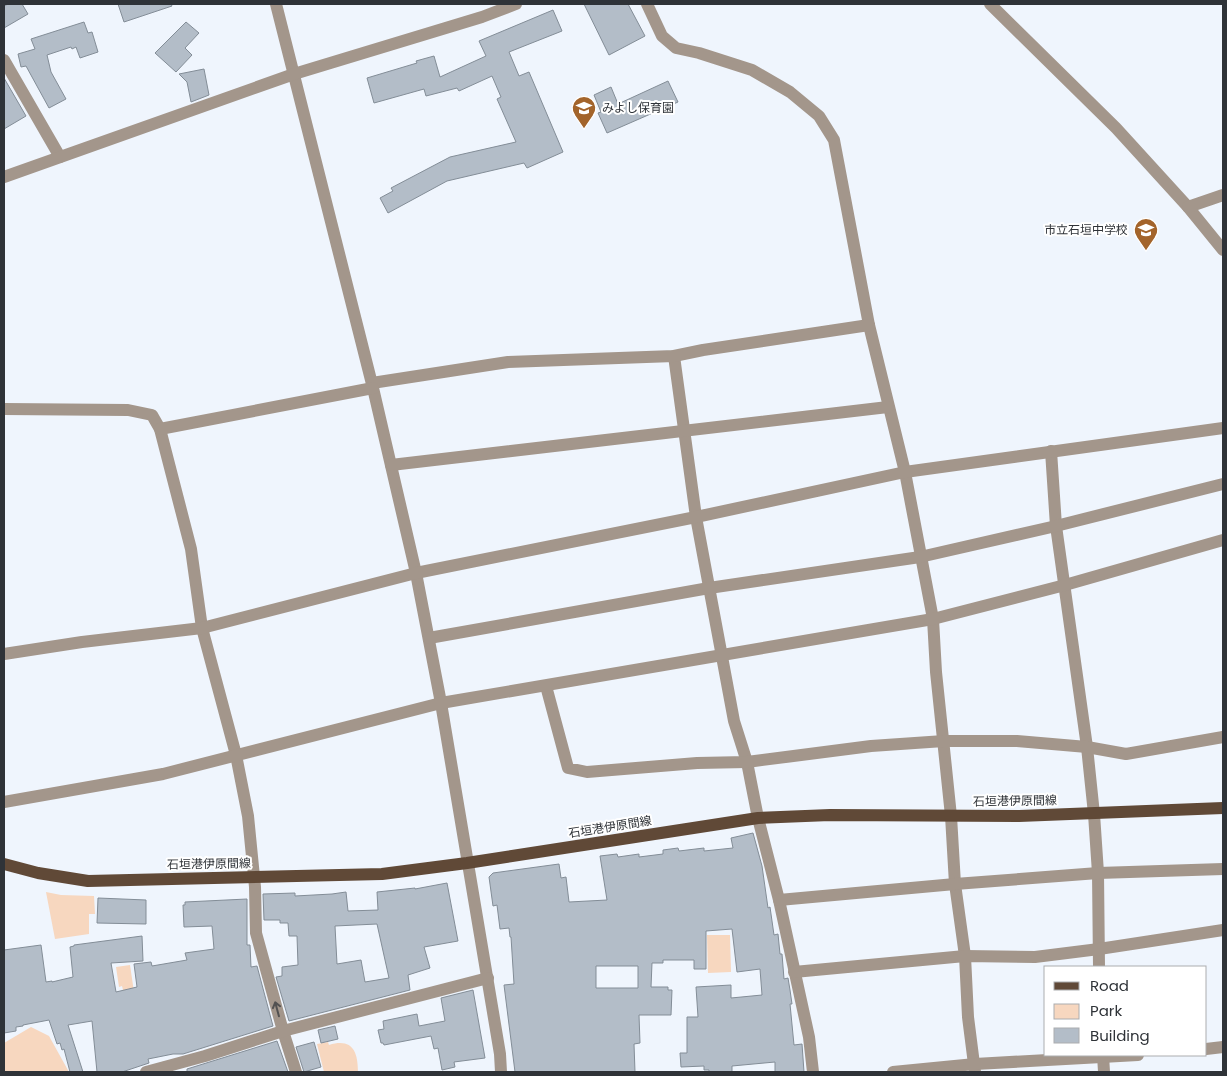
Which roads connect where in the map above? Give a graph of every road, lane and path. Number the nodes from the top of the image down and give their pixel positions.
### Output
1 (276, 4) edge
2 (516, 4) edge
3 (647, 4) edge
4 (990, 4) edge
5 (4, 60) edge
6 (294, 74) junction
7 (60, 157) junction
8 (4, 177) edge
9 (1223, 195) edge
10 (1188, 207) junction
11 (1223, 250) edge
12 (869, 325) junction
13 (674, 356) junction
14 (373, 386) junction
15 (888, 406) junction
16 (4, 410) edge
17 (1223, 428) edge
18 (160, 429) junction
19 (684, 431) junction
20 (1051, 452) junction
21 (391, 465) junction
22 (905, 472) junction
23 (1223, 484) edge
24 (696, 517) junction
25 (1056, 526) junction
26 (1223, 540) edge
27 (920, 557) junction
28 (416, 573) junction
29 (1065, 585) junction
30 (709, 588) junction
31 (933, 619) junction
32 (202, 628) junction
33 (429, 638) junction
34 (4, 654) edge
35 (722, 655) junction
36 (546, 686) junction
37 (441, 703) junction
38 (1223, 736) edge
39 (944, 741) junction
40 (1087, 747) junction
41 (236, 755) junction
42 (746, 762) junction
43 (4, 802) edge
44 (1223, 808) edge
45 (1094, 814) junction
46 (951, 816) junction
47 (758, 818) junction
48 (467, 863) junction
49 (4, 864) edge
50 (1223, 869) edge
51 (1098, 873) junction
52 (254, 877) junction
53 (955, 884) junction
54 (779, 900) junction
55 (1223, 930) edge
56 (1099, 949) junction
57 (965, 956) junction
58 (1099, 966) edge
59 (794, 972) junction
60 (488, 978) junction
61 (283, 1030) junction
62 (1223, 1047) edge
63 (1207, 1049) edge
64 (1103, 1056) edge
65 (975, 1068) edge
66 (146, 1072) edge
67 (296, 1072) edge
68 (501, 1072) edge
69 (813, 1072) edge
70 (893, 1072) edge
71 (1104, 1072) edge

1 - 6 street
2 - 6 street
3 - 12 street
4 - 10 street
5 - 7 street
6 - 7 street
6 - 14 street
7 - 8 street
9 - 10 street
10 - 11 street
12 - 13 street
12 - 15 street
13 - 14 street
13 - 19 street
14 - 18 street
14 - 21 street
15 - 19 street
15 - 22 street
16 - 18 street
17 - 20 street
18 - 32 street
19 - 21 street
19 - 24 street
20 - 22 street
20 - 25 street
21 - 28 street
22 - 24 street
22 - 27 street
23 - 25 street
24 - 28 street
24 - 30 street
25 - 27 street
25 - 29 street
26 - 29 street
27 - 30 street
27 - 31 street
28 - 32 street
28 - 33 street
29 - 31 street
29 - 40 street
30 - 33 street
30 - 35 street
31 - 35 street
31 - 39 street
32 - 34 street
32 - 41 street
33 - 37 street
35 - 36 street
35 - 42 street
36 - 37 street
36 - 42 street
37 - 41 street
37 - 48 street
38 - 40 street
39 - 40 street
39 - 42 street
39 - 46 street
40 - 45 street
41 - 43 street
41 - 52 street
42 - 47 street
44 - 45 main road, 石垣港伊原間線
45 - 46 main road, 石垣港伊原間線
45 - 51 street
46 - 47 main road, 石垣港伊原間線
46 - 53 street
47 - 48 main road, 石垣港伊原間線
47 - 54 street
48 - 52 main road, 石垣港伊原間線
48 - 60 street
49 - 52 main road, 石垣港伊原間線
50 - 51 street
51 - 53 street
51 - 56 street
61 -> 52 street
53 - 54 street
53 - 57 street
54 - 59 street
55 - 56 street
56 - 57 street
56 - 58 street
57 - 59 street
57 - 65 street
59 - 69 street
60 - 61 street
60 - 68 street
61 - 66 street
61 - 67 street
62 - 63 street
64 - 65 street
64 - 71 street
65 - 70 street

